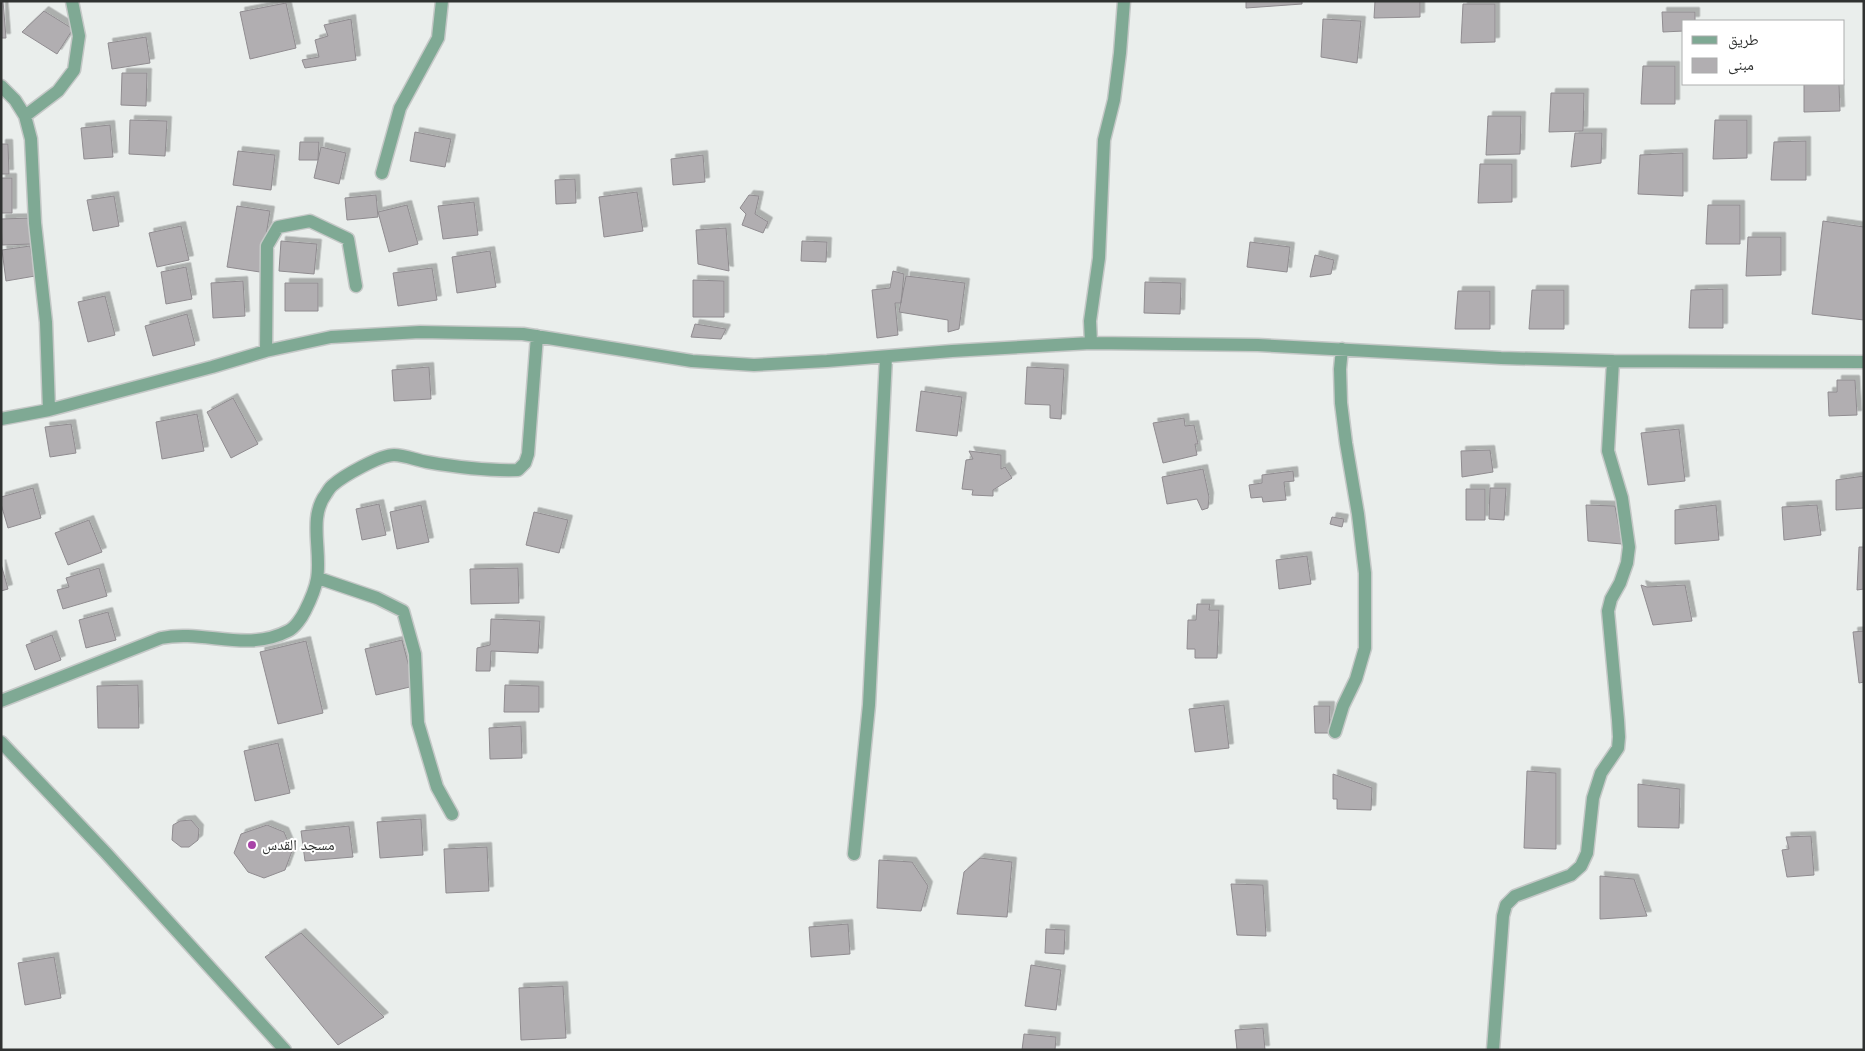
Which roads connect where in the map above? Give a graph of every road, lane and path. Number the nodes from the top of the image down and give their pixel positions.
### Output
1 (72, 1) edge
2 (442, 1) edge
3 (1124, 1) edge
4 (1, 86) edge
5 (25, 116) junction
6 (382, 172) dead end
7 (356, 286) dead end
8 (537, 336) junction
9 (1092, 343) junction
10 (1342, 349) junction
11 (266, 351) junction
12 (886, 357) junction
13 (1613, 361) junction
14 (1864, 362) edge
15 (49, 410) junction
16 (1, 419) edge
17 (318, 578) junction
18 (1, 701) edge
19 (1335, 732) dead end
20 (1, 742) edge
21 (452, 814) dead end
22 (854, 854) dead end
23 (285, 1050) edge
24 (1493, 1050) edge

1 - 5 street
2 - 6 street
3 - 9 street
4 - 5 street
5 - 15 street
7 - 11 street
8 - 11 street
8 - 12 street
8 - 17 street
9 - 10 street
9 - 12 street
10 - 13 street
10 - 19 street
11 - 15 street
12 - 22 street
13 - 14 street
13 - 24 street
15 - 16 street
17 - 18 street
17 - 21 street
20 - 23 street

